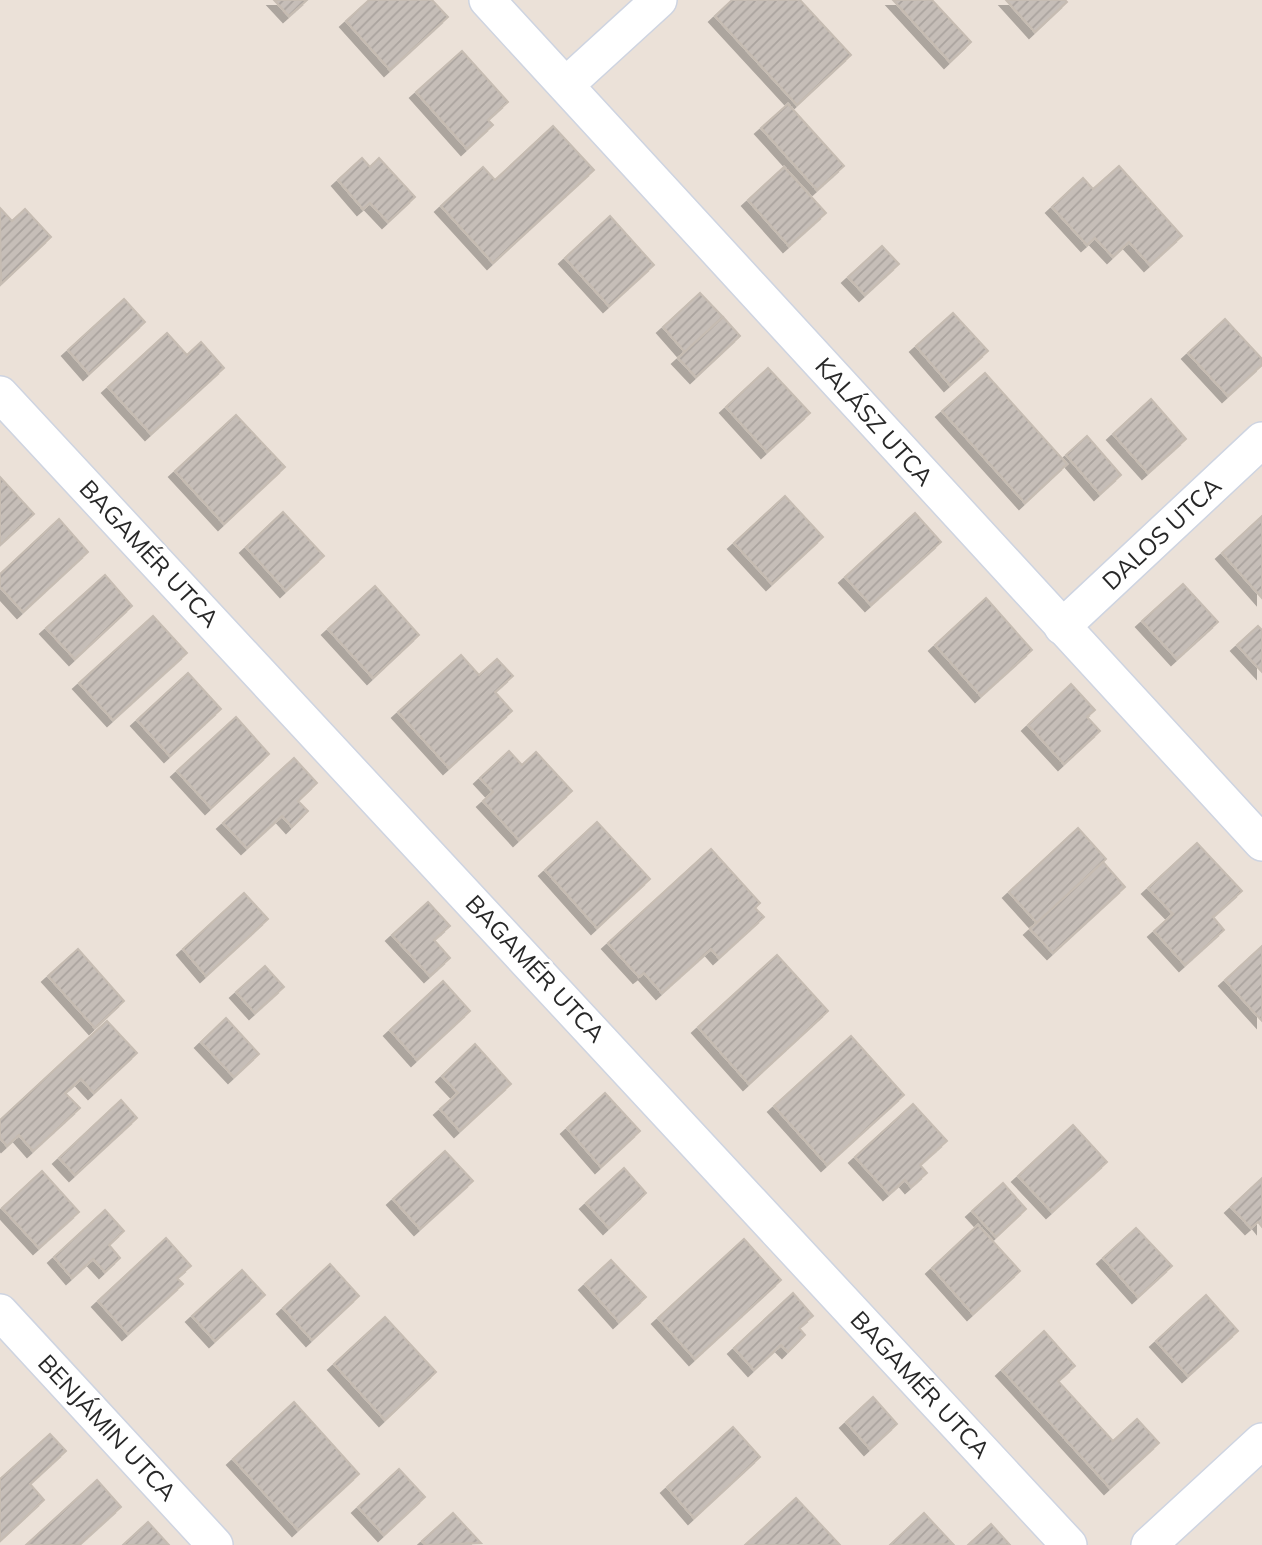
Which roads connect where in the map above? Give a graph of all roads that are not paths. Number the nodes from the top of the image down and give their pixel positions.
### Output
1 (487, 0) edge
2 (659, 0) edge
3 (566, 85) junction
4 (0, 394) edge
5 (1262, 440) edge
6 (1062, 627) junction
7 (1262, 843) edge
8 (0, 1312) edge
9 (1262, 1441) edge
10 (215, 1545) edge
11 (1069, 1545) edge
12 (1149, 1545) edge

1 - 3 street, KALÁSZ UTCA
2 - 3 street
3 - 6 street, KALÁSZ UTCA
4 - 11 street, BAGAMÉR UTCA
5 - 6 street, DALOS UTCA
6 - 7 street, KALÁSZ UTCA
8 - 10 street, BENJÁMIN UTCA
9 - 12 street

